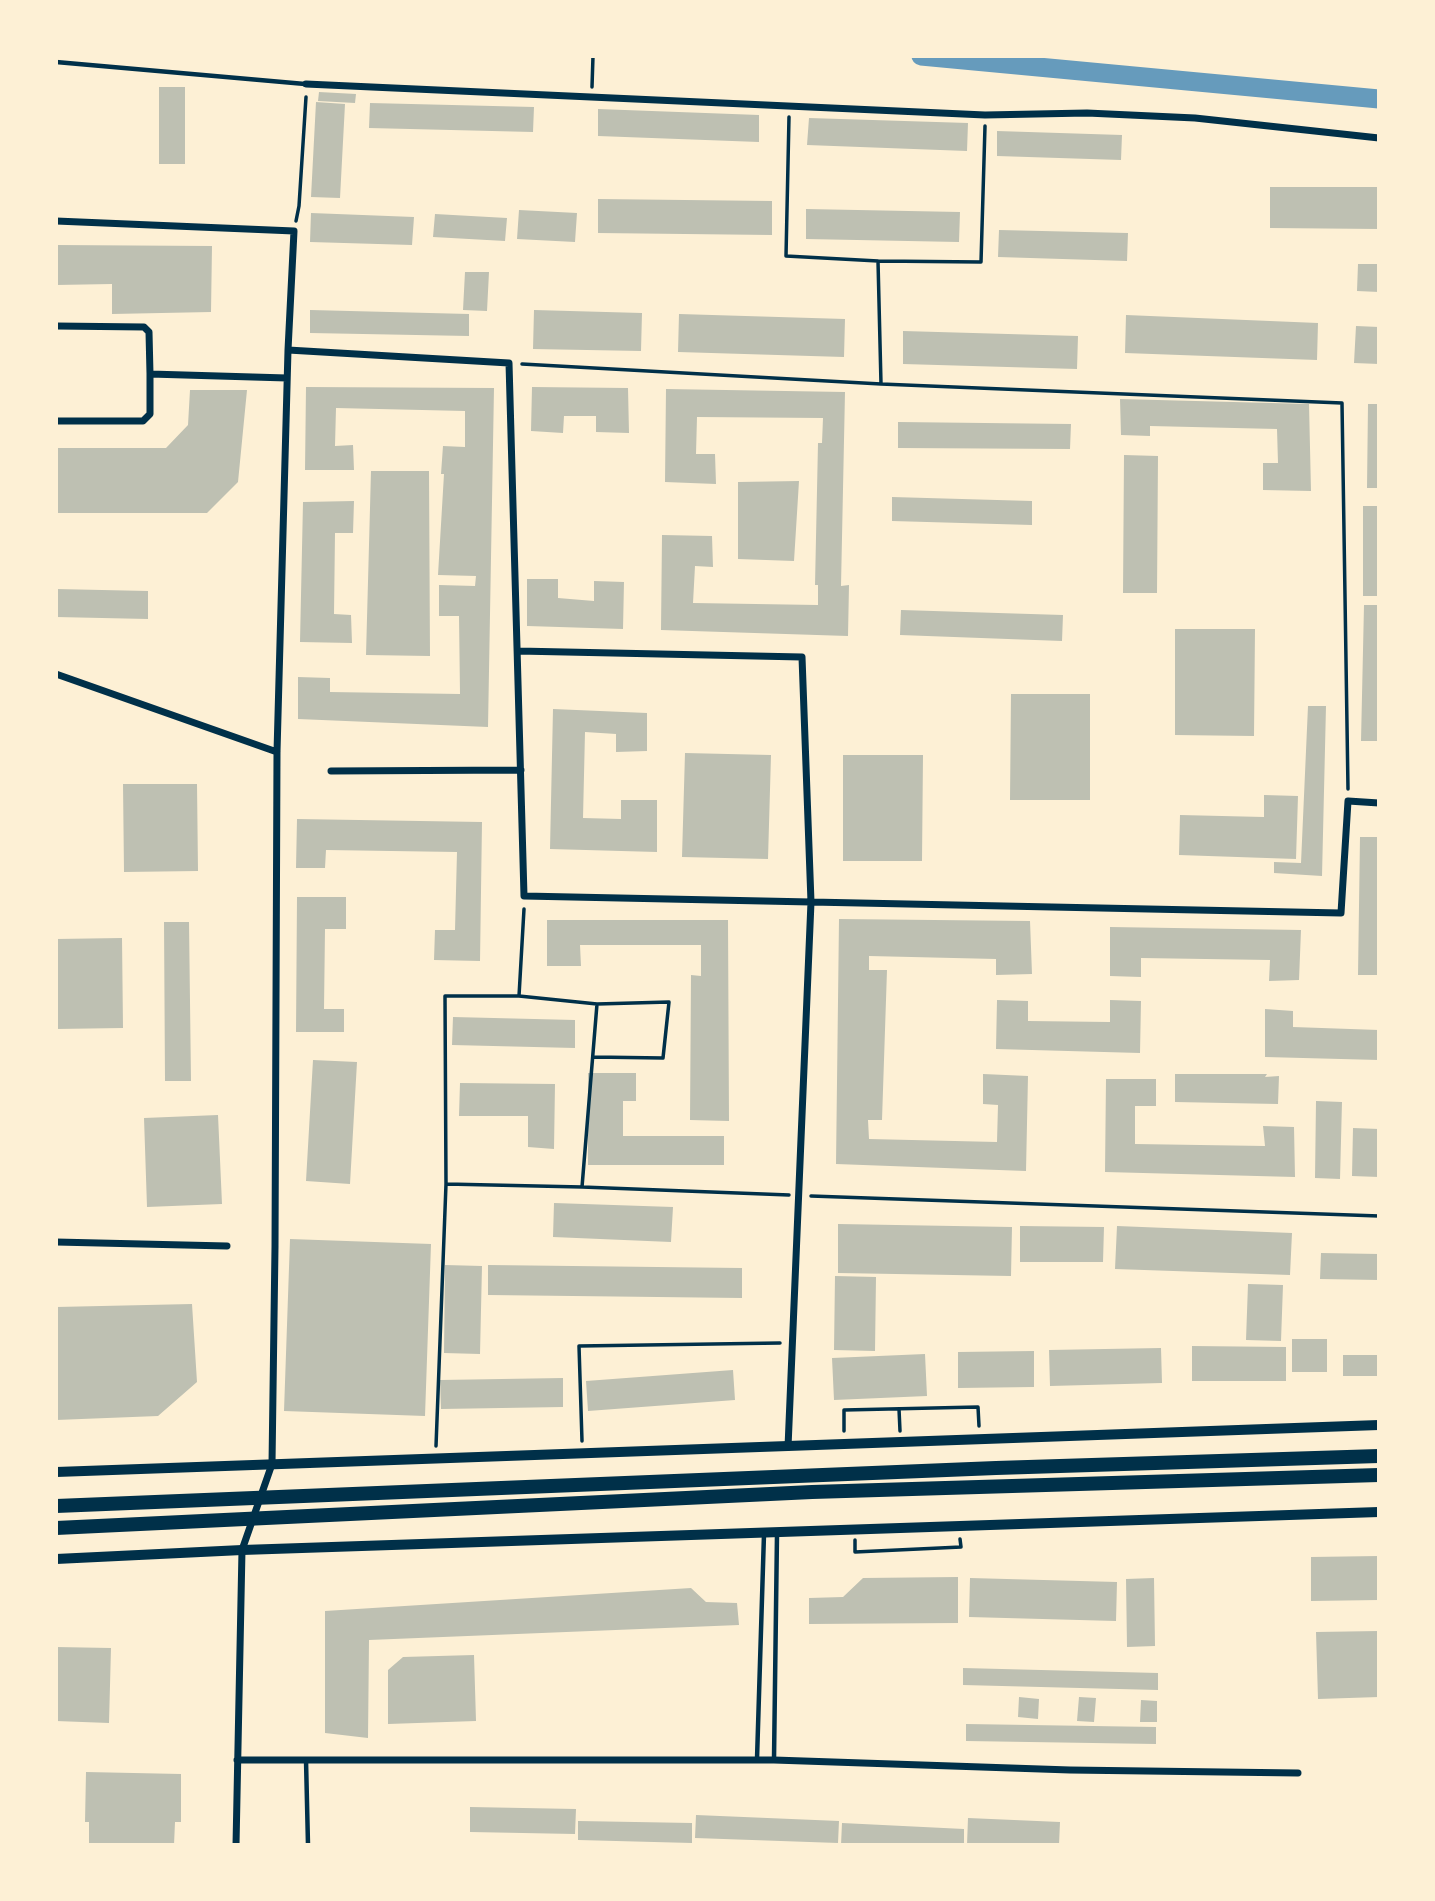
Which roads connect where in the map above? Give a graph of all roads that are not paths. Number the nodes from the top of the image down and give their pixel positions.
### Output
1 (56, 62) edge
2 (306, 84) joint
3 (1379, 138) edge
4 (56, 221) edge
5 (56, 326) edge
6 (288, 351) junction
7 (150, 374) junction
8 (287, 378) junction
9 (56, 421) edge
10 (518, 651) junction
11 (56, 674) edge
12 (277, 752) junction
13 (331, 771) dead end
14 (521, 771) junction
15 (1379, 803) edge
16 (811, 902) junction
17 (56, 1241) edge
18 (227, 1246) dead end
19 (1379, 1426) edge
20 (788, 1447) junction
21 (1379, 1456) edge
22 (272, 1464) junction
23 (56, 1472) edge
24 (1379, 1475) edge
25 (260, 1497) junction
26 (56, 1506) edge
27 (1379, 1512) edge
28 (252, 1519) junction
29 (56, 1528) edge
30 (777, 1532) junction
31 (764, 1533) junction
32 (242, 1550) junction
33 (56, 1559) edge
34 (306, 1759) junction
35 (237, 1760) junction
36 (757, 1760) junction
37 (774, 1760) junction
38 (1298, 1773) dead end
39 (236, 1845) edge
40 (308, 1845) edge

1 - 2 lane
2 - 3 street
4 - 6 street
5 - 7 street
6 - 8 street
6 - 10 street
7 - 8 street
7 - 9 street
8 - 12 street
10 - 14 street
10 - 16 street
11 - 12 street
12 - 22 street
13 - 14 street
14 - 16 street
15 - 16 street
16 - 20 street
17 - 18 street
19 - 20 street
20 - 22 street
21 - 25 highway
22 - 23 street
22 - 25 street
24 - 28 highway
25 - 26 highway
25 - 28 street
27 - 30 street
28 - 29 highway
28 - 32 street
30 - 31 street
30 - 37 lane
31 - 32 street
31 - 36 lane
32 - 33 street
32 - 35 street
34 - 35 street
34 - 36 street
34 - 40 lane
35 - 39 street
36 - 37 street
37 - 38 street

